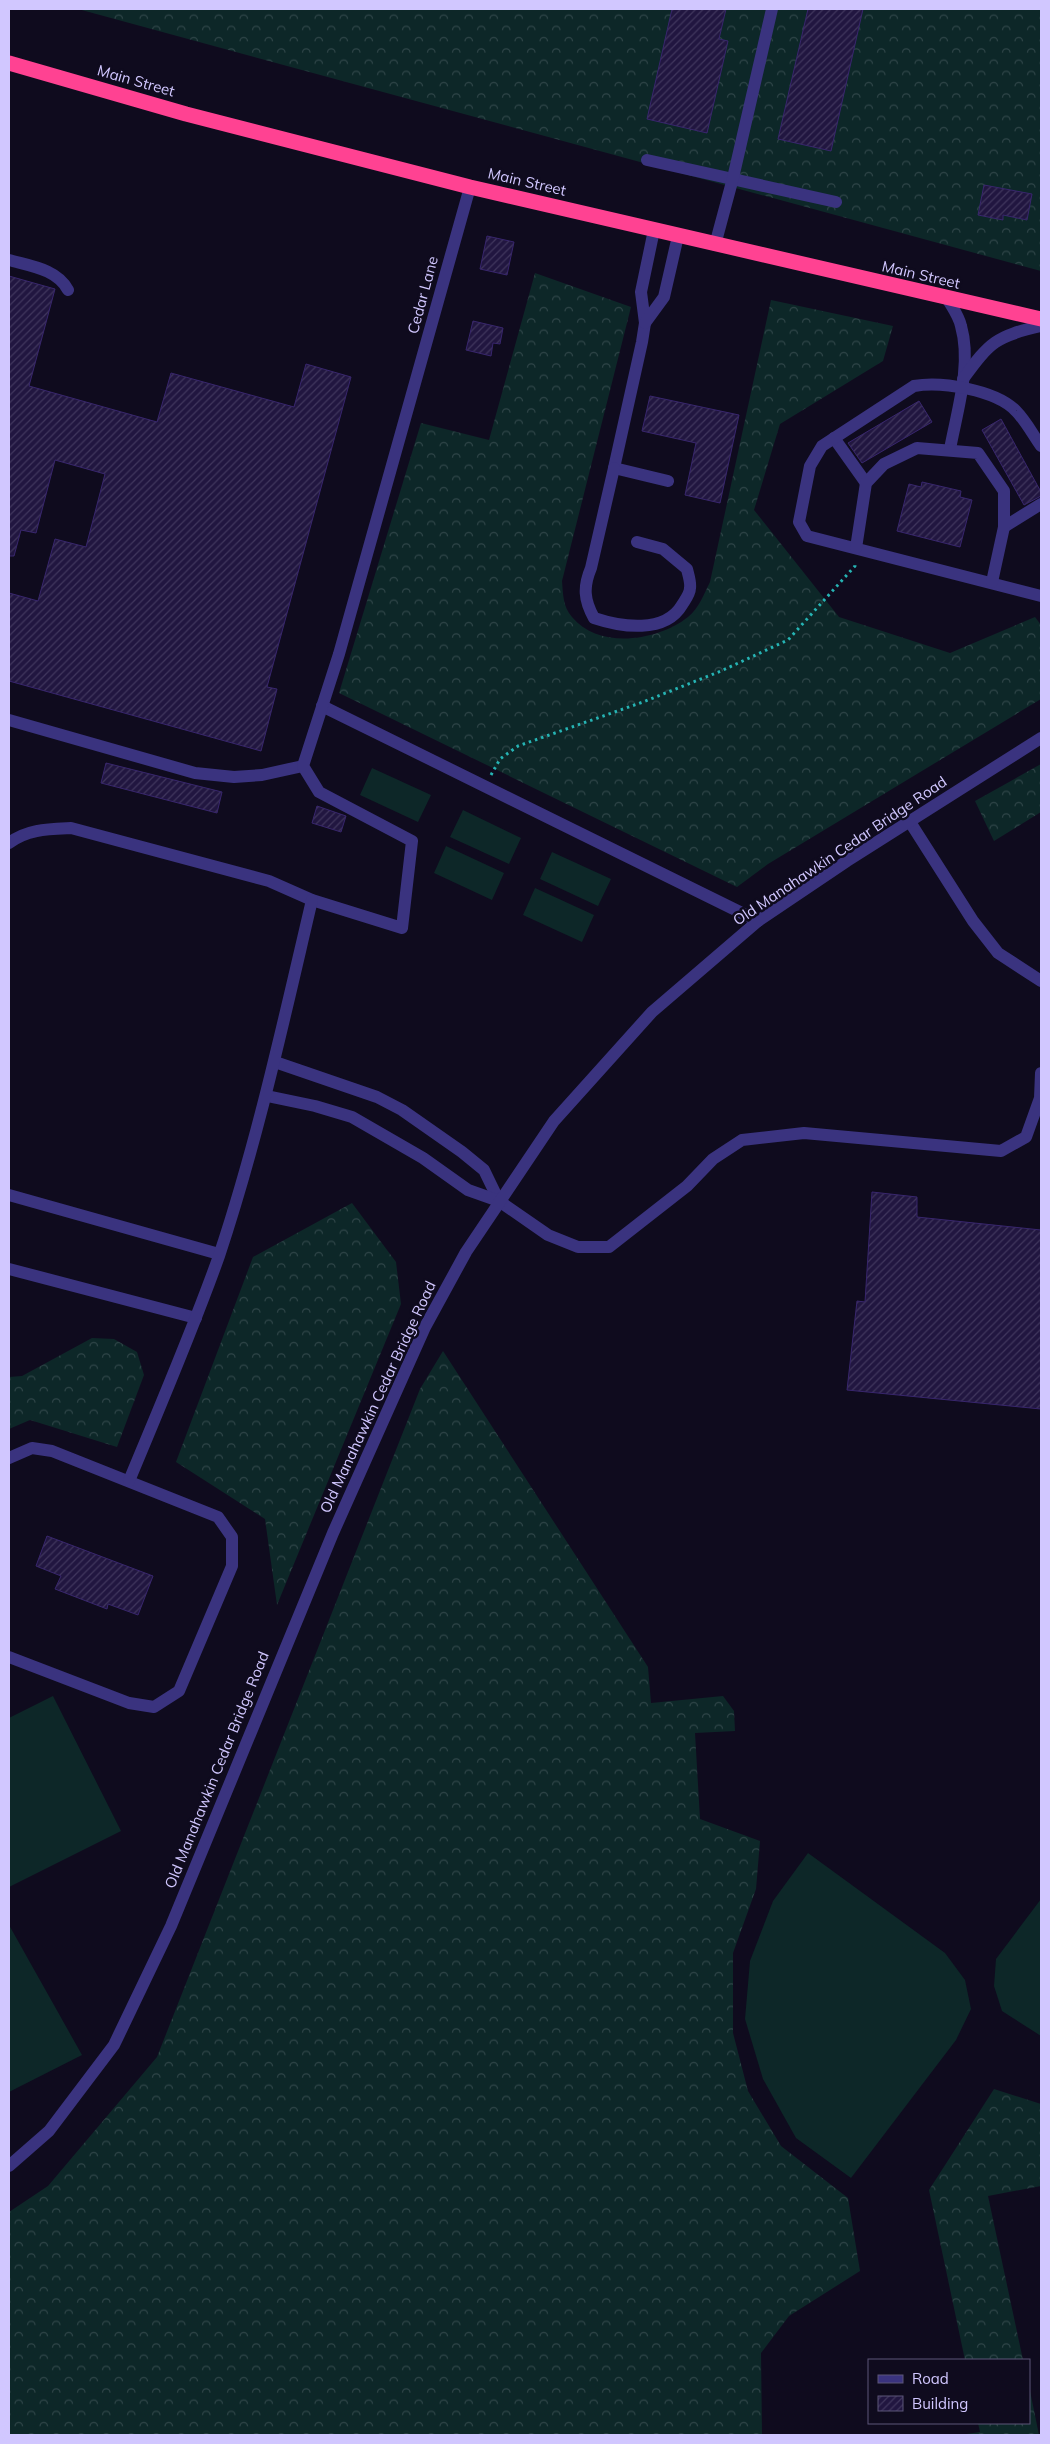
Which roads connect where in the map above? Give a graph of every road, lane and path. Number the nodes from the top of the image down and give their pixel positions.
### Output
1 (772, 9) edge
2 (9, 63) edge
3 (647, 160) dead end
4 (733, 178) junction
5 (470, 187) junction
6 (836, 202) dead end
7 (654, 230) junction
8 (678, 236) junction
9 (714, 245) junction
10 (9, 260) edge
11 (68, 290) dead end
12 (947, 298) junction
13 (1041, 319) edge
14 (645, 323) junction
15 (1041, 326) edge
16 (962, 384) junction
17 (834, 438) junction
18 (1041, 446) edge
19 (950, 449) junction
20 (614, 468) junction
21 (668, 481) dead end
22 (866, 483) junction
23 (1041, 504) edge
24 (1004, 527) junction
25 (637, 542) dead end
26 (856, 548) junction
27 (992, 582) junction
28 (1041, 596) edge
29 (322, 706) junction
30 (9, 720) edge
31 (1041, 738) edge
32 (303, 766) junction
33 (485, 786) junction
34 (910, 822) junction
35 (9, 843) edge
36 (312, 900) junction
37 (758, 921) junction
38 (1041, 981) edge
39 (275, 1062) junction
40 (1041, 1073) edge
41 (267, 1096) junction
42 (9, 1195) edge
43 (499, 1201) junction
44 (219, 1254) junction
45 (9, 1269) edge
46 (196, 1318) junction
47 (9, 1458) edge
48 (129, 1481) junction
49 (9, 1657) edge
50 (9, 2166) edge

1 - 4 street
2 - 5 highway, Main Street
3 - 4 street
4 - 6 street
4 - 9 street
5 - 7 highway, Main Street
5 - 29 street, Cedar Lane
7 - 8 highway, Main Street
7 - 14 street
8 - 9 highway, Main Street
8 - 14 street
9 - 12 highway, Main Street
10 - 11 street
12 - 13 highway, Main Street
12 - 16 street
14 - 20 street
15 - 16 street
16 - 17 street
16 - 18 street
16 - 19 street
17 - 22 street
17 - 26 street
19 - 22 street
19 - 24 street
20 - 21 street
20 - 25 street
22 - 26 street
23 - 24 street
24 - 27 street
26 - 27 street
26 - 33 path
27 - 28 street
29 - 32 street, Cedar Lane
29 - 33 street
30 - 32 street
31 - 34 street, Old Manahawkin Cedar Bridge Road
32 - 36 street
33 - 37 street
34 - 37 street, Old Manahawkin Cedar Bridge Road
34 - 38 street
35 - 36 street
36 - 39 street
37 - 43 street, Old Manahawkin Cedar Bridge Road
39 - 41 street
39 - 43 street
40 - 43 street
41 - 43 street
41 - 44 street
42 - 44 street
43 - 50 street, Old Manahawkin Cedar Bridge Road
44 - 46 street
45 - 46 street
46 - 48 street
47 - 48 street
48 - 49 street

